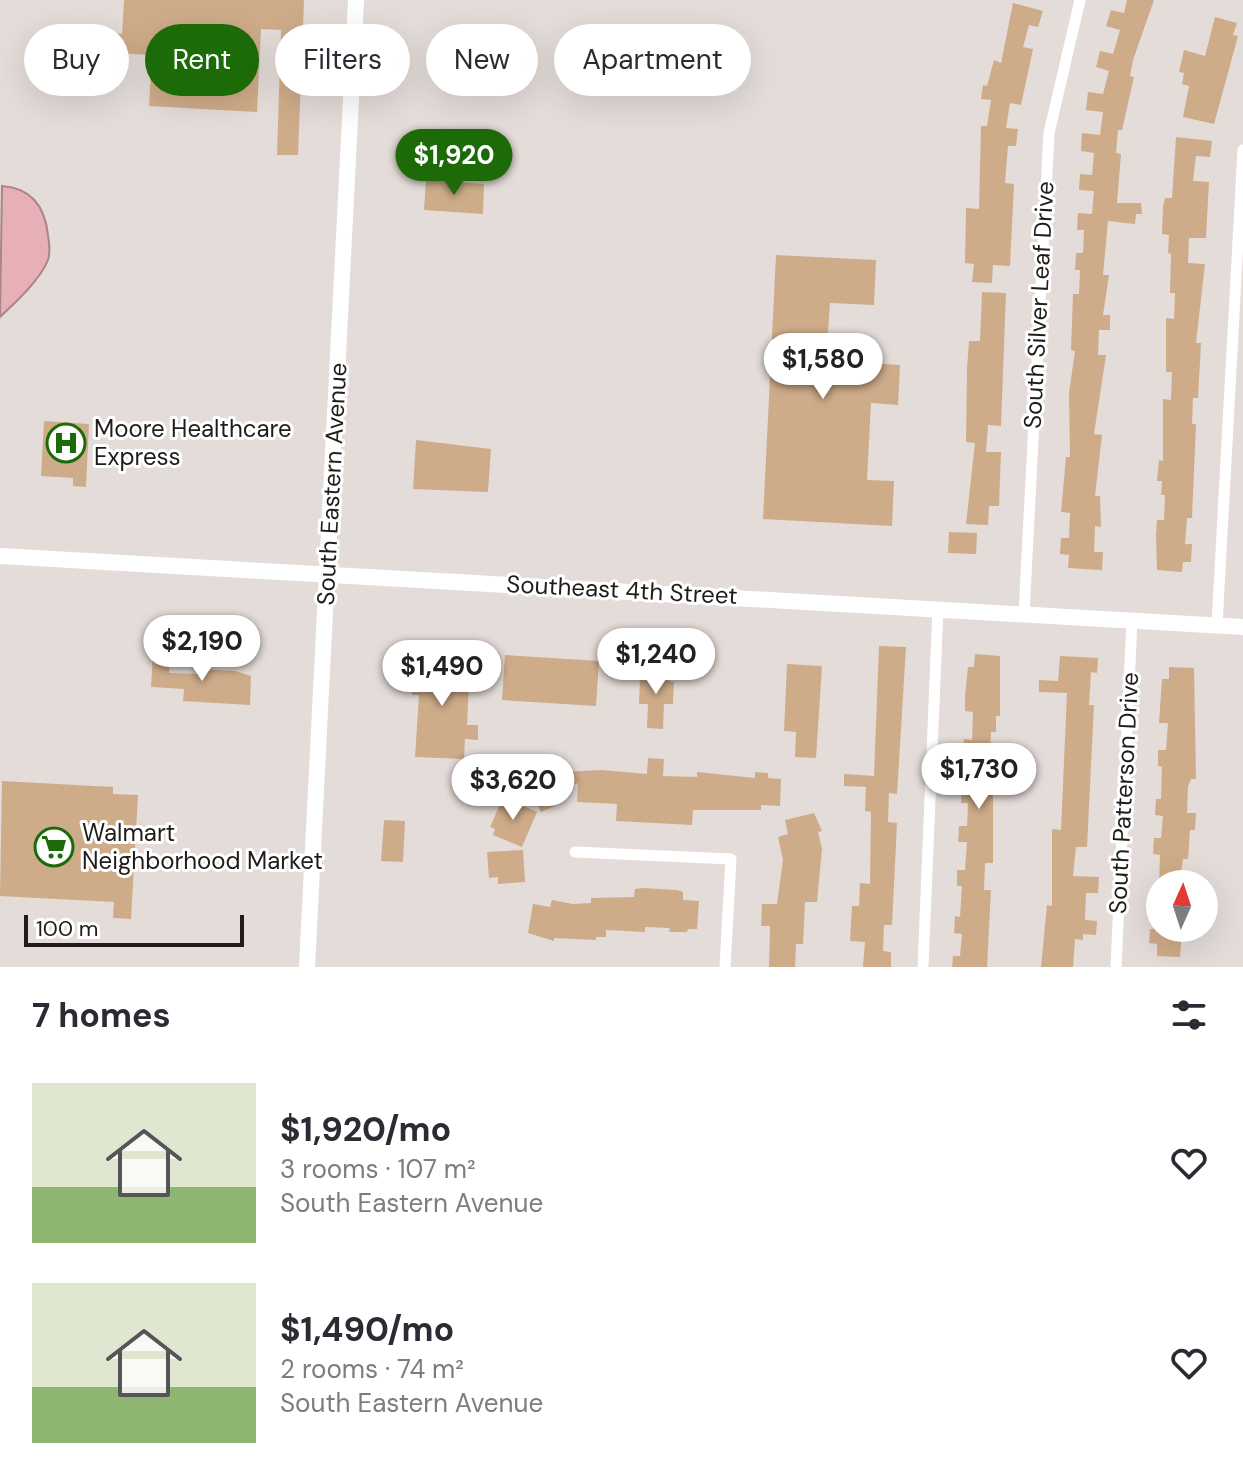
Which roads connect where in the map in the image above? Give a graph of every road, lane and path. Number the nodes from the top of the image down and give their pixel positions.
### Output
1 (356, 0) edge
2 (1080, 0) edge
3 (1243, 150) edge
4 (0, 556) edge
5 (327, 573) junction
6 (938, 608) junction
7 (1024, 614) junction
8 (1132, 620) junction
9 (1217, 625) junction
10 (1243, 627) edge
11 (575, 852) dead end
12 (307, 967) edge
13 (725, 967) edge
14 (923, 967) edge
15 (1116, 967) edge

1 - 5 main road, South Eastern Avenue
2 - 7 street, South Silver Leaf Drive
3 - 9 street
4 - 5 main road, Southeast 4th Street
5 - 6 main road, Southeast 4th Street
5 - 12 main road, South Eastern Avenue
6 - 7 main road, Southeast 4th Street
6 - 14 street
7 - 8 main road, Southeast 4th Street
8 - 9 main road, Southeast 4th Street
8 - 15 street, South Patterson Drive
9 - 10 main road, Southeast 4th Street
11 - 13 street

